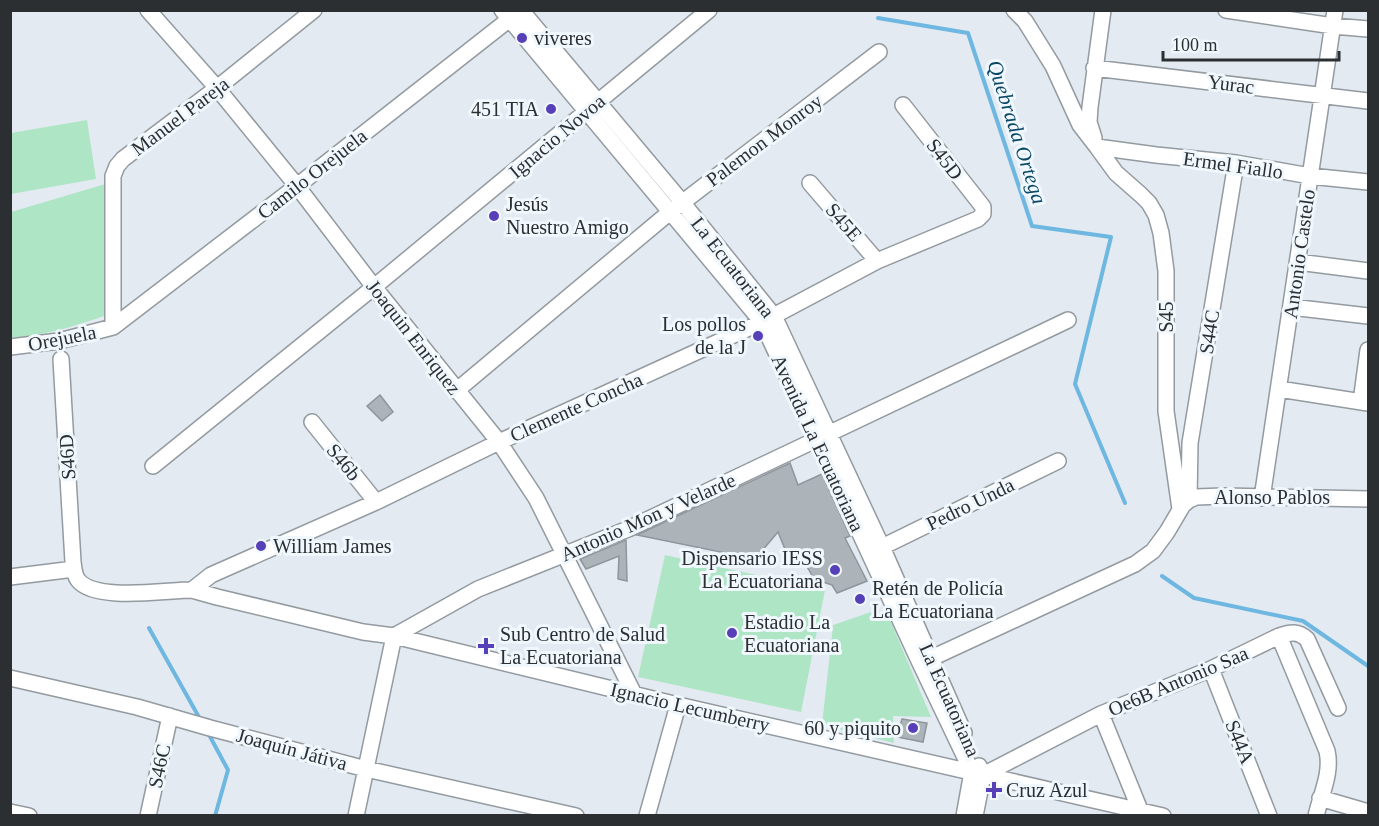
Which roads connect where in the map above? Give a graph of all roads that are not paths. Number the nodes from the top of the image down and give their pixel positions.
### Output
1 (148, 10) edge
2 (314, 10) edge
3 (709, 10) edge
4 (1014, 10) edge
5 (1102, 10) edge
6 (1226, 10) edge
7 (1335, 10) edge
8 (513, 13) edge
9 (1333, 26) junction
10 (1368, 29) edge
11 (879, 51) dead end
12 (1094, 69) junction
13 (217, 88) junction
14 (1323, 95) junction
15 (1368, 100) edge
16 (903, 105) dead end
17 (591, 107) junction
18 (1097, 147) junction
19 (1236, 163) junction
20 (1310, 176) junction
21 (1368, 182) edge
22 (810, 183) dead end
23 (297, 186) junction
24 (676, 207) junction
25 (983, 214) joint
26 (878, 261) junction
27 (1298, 262) junction
28 (1368, 271) edge
29 (374, 287) junction
30 (1291, 308) junction
31 (1368, 316) edge
32 (768, 319) junction
33 (1068, 320) dead end
34 (113, 327) junction
35 (10, 347) edge
36 (1368, 350) edge
37 (61, 359) dead end
38 (1279, 389) junction
39 (456, 391) junction
40 (1365, 403) edge
41 (312, 422) dead end
42 (822, 437) junction
43 (499, 442) junction
44 (1058, 461) dead end
45 (153, 466) dead end
46 (1262, 498) junction
47 (1368, 499) edge
48 (376, 502) junction
49 (1184, 505) junction
50 (882, 547) junction
51 (565, 555) junction
52 (74, 562) junction
53 (10, 577) edge
54 (192, 590) junction
55 (394, 636) junction
56 (1280, 636) junction
57 (926, 661) junction
58 (1211, 669) junction
59 (10, 678) edge
60 (634, 694) junction
61 (678, 705) junction
62 (1338, 708) dead end
63 (1101, 714) junction
64 (170, 716) junction
65 (366, 769) junction
66 (978, 773) junction
67 (1320, 798) junction
68 (1140, 810) junction
69 (10, 812) edge
70 (1368, 812) edge
71 (29, 816) edge
72 (148, 816) edge
73 (356, 816) edge
74 (576, 816) edge
75 (647, 816) edge
76 (964, 816) edge
77 (975, 816) edge
78 (1162, 816) edge
79 (1269, 816) edge
80 (1316, 816) edge

1 - 13 street, Joaquin Enriquez
2 - 13 street, Manuel Pareja
3 - 17 street, Ignacio Novoa
4 - 18 street, S45
5 - 12 street
6 - 9 street
7 - 9 street, Antonio Castelo
8 - 17 street
8 - 23 street, Camilo Orejuela
9 - 10 street
9 - 14 street, Antonio Castelo
11 - 24 street, Palemon Monroy
12 - 14 street, Yurac
12 - 18 street
13 - 23 street, Joaquin Enriquez
13 - 34 street, Manuel Pareja
14 - 15 street, Yurac
14 - 20 street, Antonio Castelo
16 - 25 street, S45D
17 - 24 street, Avenida La Ecuatoriana
17 - 29 street, Ignacio Novoa
18 - 19 street, Ermel Fiallo
18 - 49 street, S45
19 - 20 street, Ermel Fiallo
19 - 49 street, S44C
20 - 21 street, Ermel Fiallo
20 - 27 street, Antonio Castelo
22 - 26 street, S45E
23 - 29 street, Joaquin Enriquez
23 - 34 street, Camilo Orejuela
24 - 32 street, Avenida La Ecuatoriana
24 - 39 street, Palemon Monroy
25 - 26 street, Clemente Concha
26 - 32 street, Clemente Concha
27 - 28 street
27 - 30 street, Antonio Castelo
29 - 39 street, Joaquin Enriquez
29 - 45 street, Ignacio Novoa
30 - 31 street
30 - 38 street, Antonio Castelo
32 - 42 street, Avenida La Ecuatoriana
32 - 43 street, Clemente Concha
33 - 42 street, Antonio Mon y Velarde
34 - 35 street, Orejuela
36 - 40 street
37 - 52 street, S46D
38 - 40 street
38 - 46 street, Antonio Castelo
39 - 43 street, Joaquin Enriquez
41 - 48 street, S46b
42 - 50 street, La Ecuatoriana
42 - 51 street, Antonio Mon y Velarde
42 - 57 street, Avenida La Ecuatoriana
43 - 48 street, Clemente Concha
43 - 51 street, Joaquin Enriquez
44 - 50 street, Pedro Unda
46 - 47 street, Alonso Pablos
46 - 49 street, Alonso Pablos
48 - 54 street, Clemente Concha
49 - 57 street
50 - 57 street, La Ecuatoriana
51 - 55 street, Antonio Mon y Velarde
51 - 60 street, Joaquin Enriquez
52 - 53 street
52 - 54 street
54 - 55 street, Ignacio Lecumberry
55 - 60 street, Ignacio Lecumberry
55 - 65 street
56 - 58 street, Oe6B Antonio Saa
56 - 62 street
56 - 67 street
57 - 66 street, La Ecuatoriana
58 - 63 street, Oe6B Antonio Saa
58 - 79 street, S44A
59 - 64 street, Joaquín Játiva
60 - 61 street, Ignacio Lecumberry
61 - 66 street, Ignacio Lecumberry
61 - 75 street
63 - 66 street, Oe6B Antonio Saa
63 - 68 street
64 - 65 street, Joaquín Játiva
64 - 72 street, S46C
65 - 73 street
65 - 74 street, Joaquín Játiva
66 - 68 street, Ignacio Lecumberry
66 - 76 street
66 - 77 street, La Ecuatoriana
67 - 70 street
67 - 80 street
68 - 78 street, Ignacio Lecumberry
69 - 71 street

